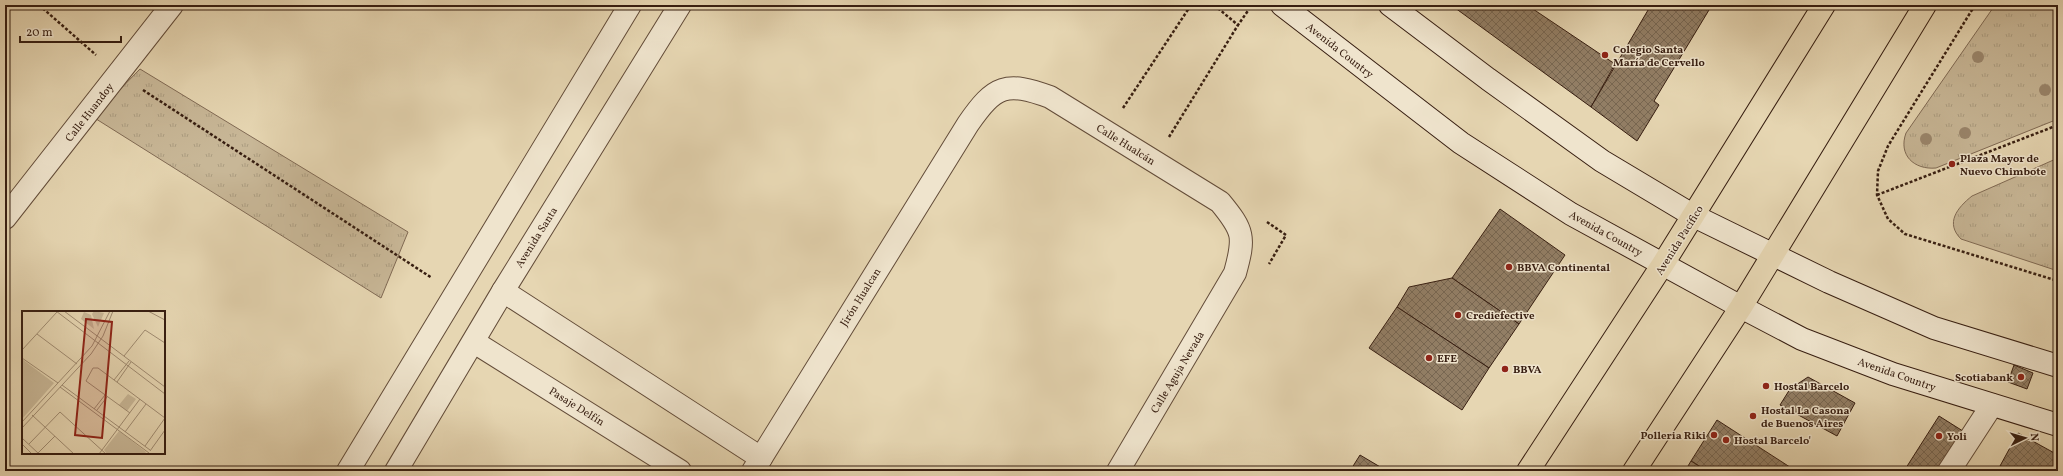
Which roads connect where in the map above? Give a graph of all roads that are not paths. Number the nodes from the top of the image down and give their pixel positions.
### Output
1 (172, 5) edge
2 (630, 5) edge
3 (680, 5) edge
4 (1282, 5) edge
5 (1390, 5) edge
6 (1824, 5) edge
7 (1925, 5) edge
8 (968, 124) joint
9 (1694, 216) junction
10 (5, 218) edge
11 (1773, 254) junction
12 (1663, 264) junction
13 (1235, 273) joint
14 (503, 291) junction
15 (1741, 307) junction
16 (474, 342) junction
17 (2058, 366) edge
18 (1992, 405) junction
19 (2058, 425) edge
20 (757, 465) edge
21 (348, 471) edge
22 (396, 471) edge
23 (680, 471) edge
24 (1118, 471) edge
25 (1528, 471) edge
26 (1634, 471) edge
27 (1949, 471) edge

1 - 10 street, Calle Huandoy
2 - 21 street
3 - 14 street, Avenida Santa
4 - 12 street, Avenida Country
5 - 9 street
6 - 9 main road, Avenida Pacífico
7 - 11 main road
8 - 13 street, Calle Hualcán
8 - 20 street, Jirón Hualcan
9 - 11 street
9 - 12 main road, Avenida Pacífico
11 - 15 main road
11 - 17 street
12 - 15 street, Avenida Country
12 - 25 main road, Avenida Pacífico
13 - 24 street, Calle Aguja Nevada
14 - 16 street, Avenida Santa
14 - 20 street
15 - 18 street, Avenida Country
15 - 26 main road
16 - 22 street, Avenida Santa
16 - 23 street, Pasaje Delfín
18 - 19 street, Avenida Country
18 - 27 street

